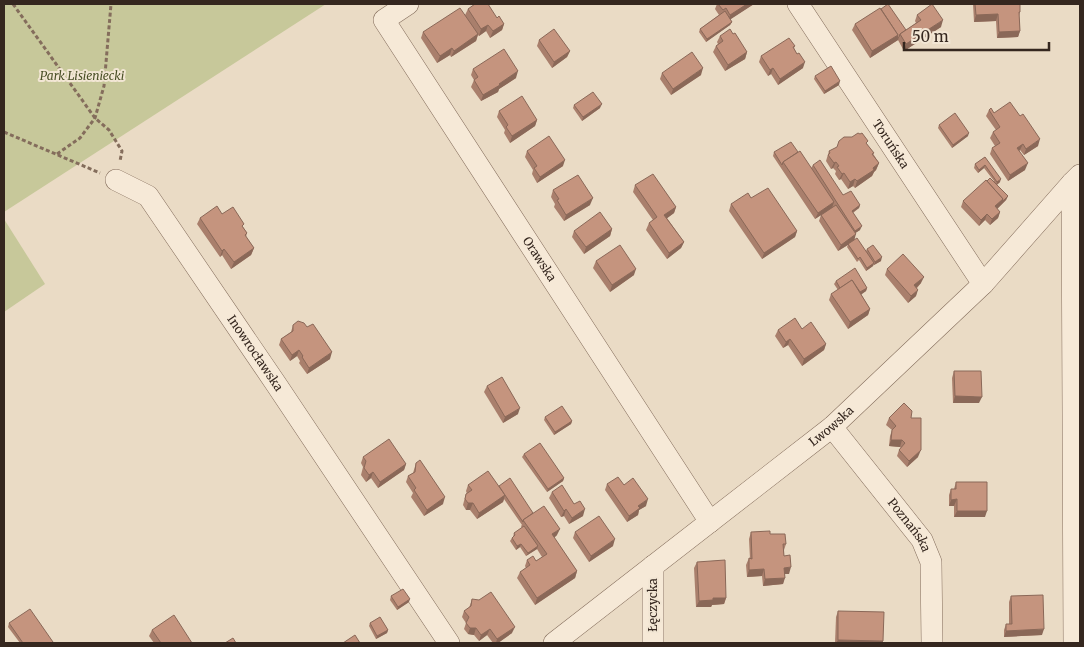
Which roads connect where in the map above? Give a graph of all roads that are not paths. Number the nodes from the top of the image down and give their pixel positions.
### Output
1 (408, 4) edge
2 (798, 4) edge
3 (116, 180) road end
4 (1076, 180) edge
5 (983, 284) junction
6 (1076, 325) edge
7 (832, 428) junction
8 (710, 522) junction
9 (653, 566) junction
10 (449, 643) edge
11 (554, 643) edge
12 (653, 643) edge
13 (932, 643) edge
14 (1074, 643) edge

1 - 8 street, Orawska
2 - 5 street, Toruńska
3 - 10 street, Inowrocławska
4 - 5 street, Lwowska
4 - 6 street
5 - 7 street, Lwowska
6 - 14 street
7 - 8 street, Lwowska
7 - 13 street, Poznańska
8 - 9 street, Lwowska
9 - 11 street, Lwowska
9 - 12 street, Łęczycka

